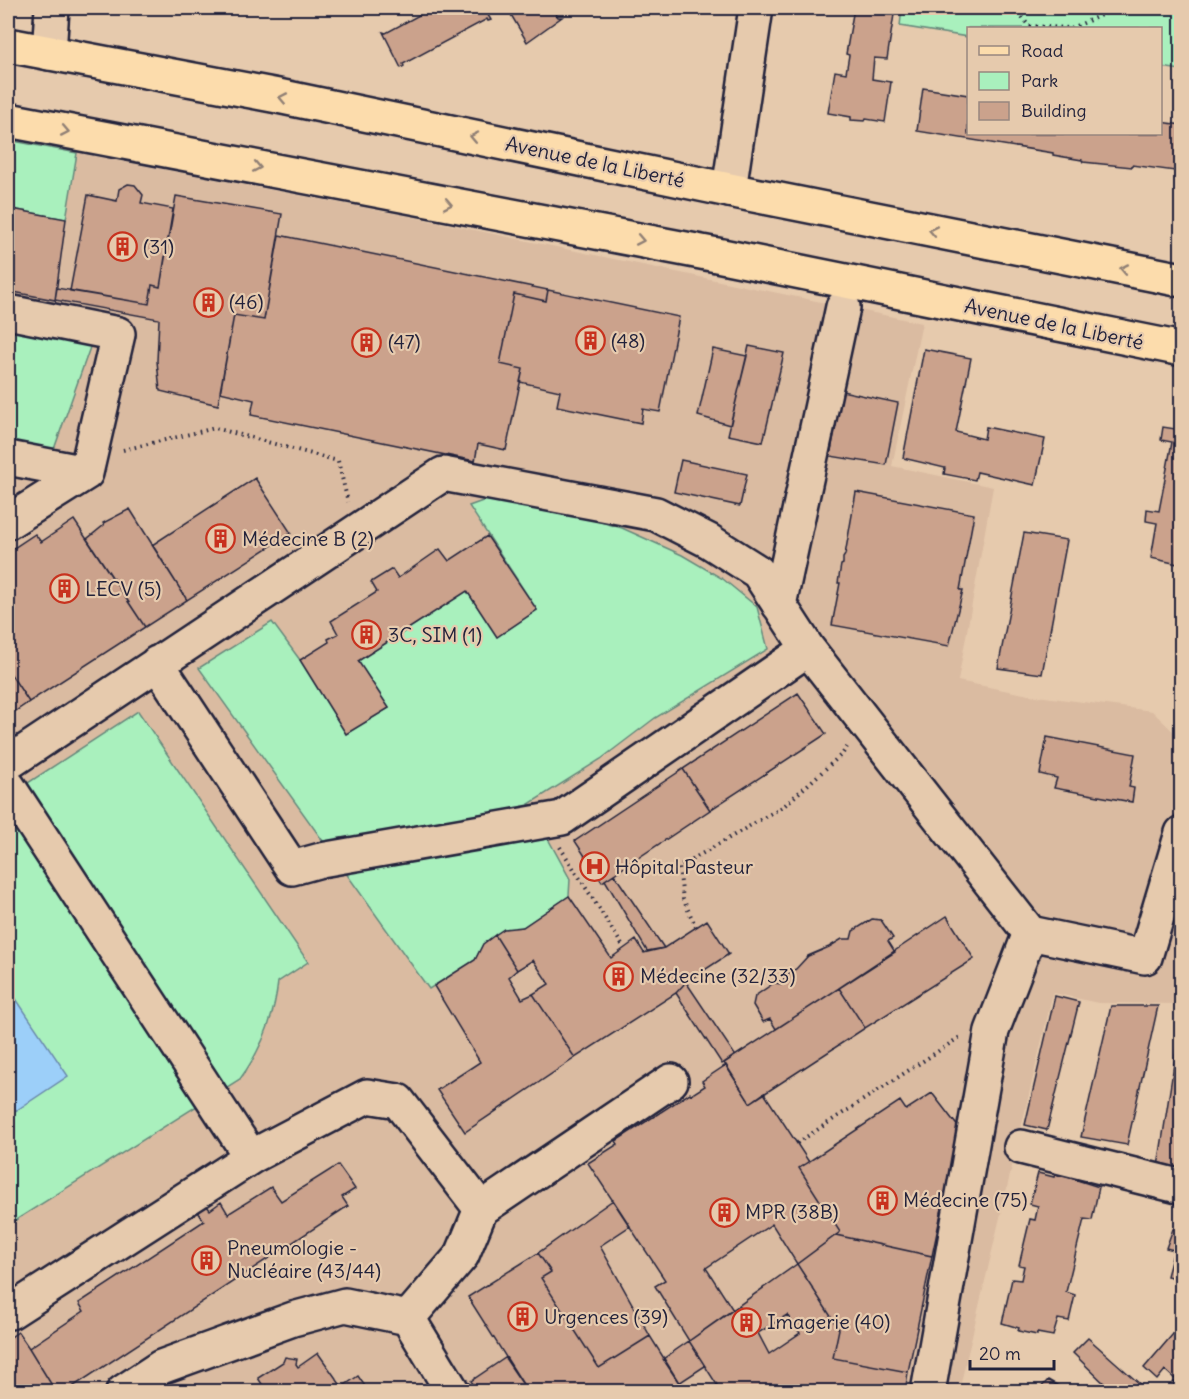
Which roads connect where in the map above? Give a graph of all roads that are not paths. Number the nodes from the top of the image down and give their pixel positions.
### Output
1 (52, 8) edge
2 (756, 8) edge
3 (8, 45) edge
4 (49, 53) junction
5 (8, 120) edge
6 (729, 190) junction
7 (1182, 280) edge
8 (843, 307) dead end
9 (8, 312) edge
10 (1182, 349) edge
11 (8, 458) edge
12 (86, 473) junction
13 (8, 522) edge
14 (779, 604) junction
15 (808, 649) junction
16 (157, 663) junction
17 (8, 763) edge
18 (8, 786) edge
19 (1182, 833) edge
20 (1030, 933) junction
21 (671, 1081) dead end
22 (1021, 1147) dead end
23 (251, 1157) junction
24 (1182, 1187) edge
25 (481, 1209) junction
26 (8, 1311) edge
27 (408, 1318) junction
28 (169, 1379) edge
29 (123, 1392) edge
30 (453, 1392) edge
31 (928, 1392) edge

1 - 4 street
2 - 6 street
3 - 4 main road, Avenue de la Liberté
6 -> 4 main road, Avenue de la Liberté
5 -> 10 main road, Avenue de la Liberté
7 -> 6 main road, Avenue de la Liberté
8 - 14 street
9 - 12 street
11 - 12 street
12 - 13 street
14 - 15 street
14 - 16 street
15 - 16 street
15 - 20 street
16 - 17 street
18 - 23 street
19 - 20 street
20 - 31 street
21 - 25 street
22 - 24 street
23 - 25 street
23 - 26 street
25 - 27 street
27 - 28 street
27 - 30 street
28 - 29 street

